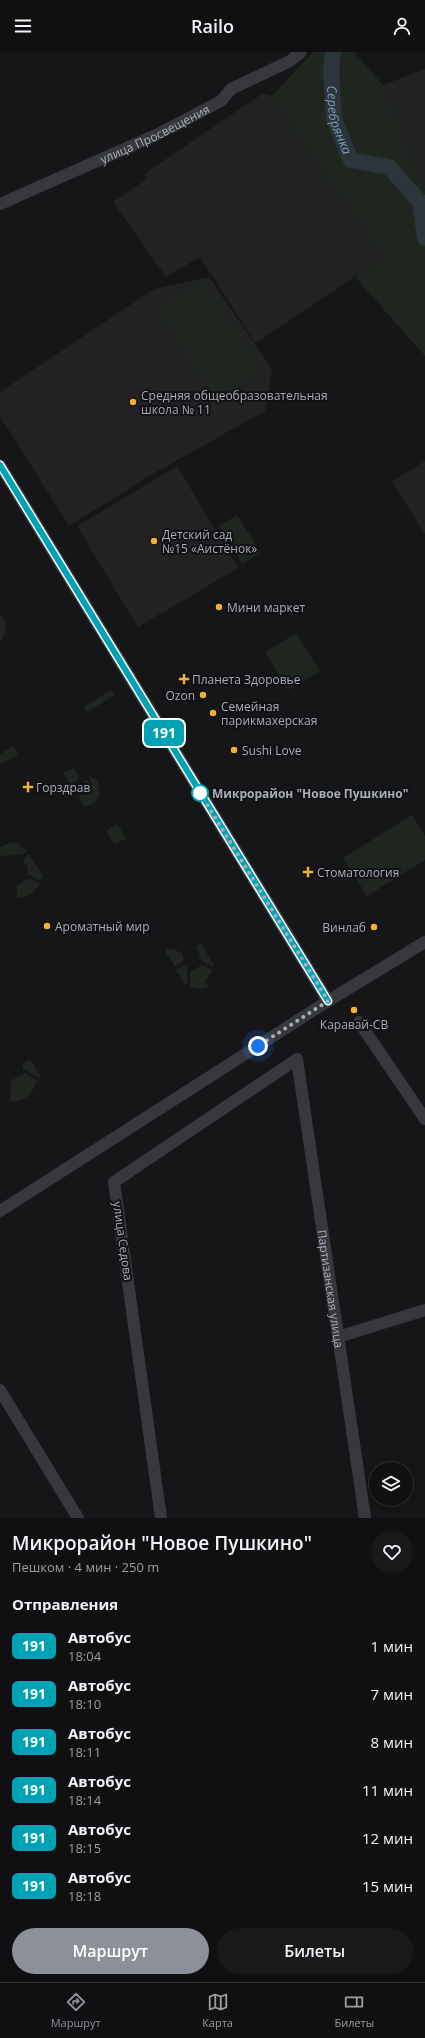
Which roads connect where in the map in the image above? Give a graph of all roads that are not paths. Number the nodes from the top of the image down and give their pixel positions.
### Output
1 (301, 52) edge
2 (0, 204) edge
3 (0, 465) edge
4 (425, 942) edge
5 (328, 1001) junction
6 (359, 1022) dead end
7 (296, 1059) joint
8 (425, 1119) edge
9 (0, 1211) edge
10 (425, 1310) edge
11 (338, 1338) junction
12 (0, 1390) edge
13 (78, 1518) edge
14 (161, 1518) edge
15 (365, 1518) edge

1 - 2 street, улица Просвещения
3 - 5 street
4 - 5 street
5 - 9 street
6 - 8 street
7 - 11 street, Партизанская улица
7 - 14 street, улица Седова
10 - 11 street
11 - 15 street, Партизанская улица
12 - 13 street

